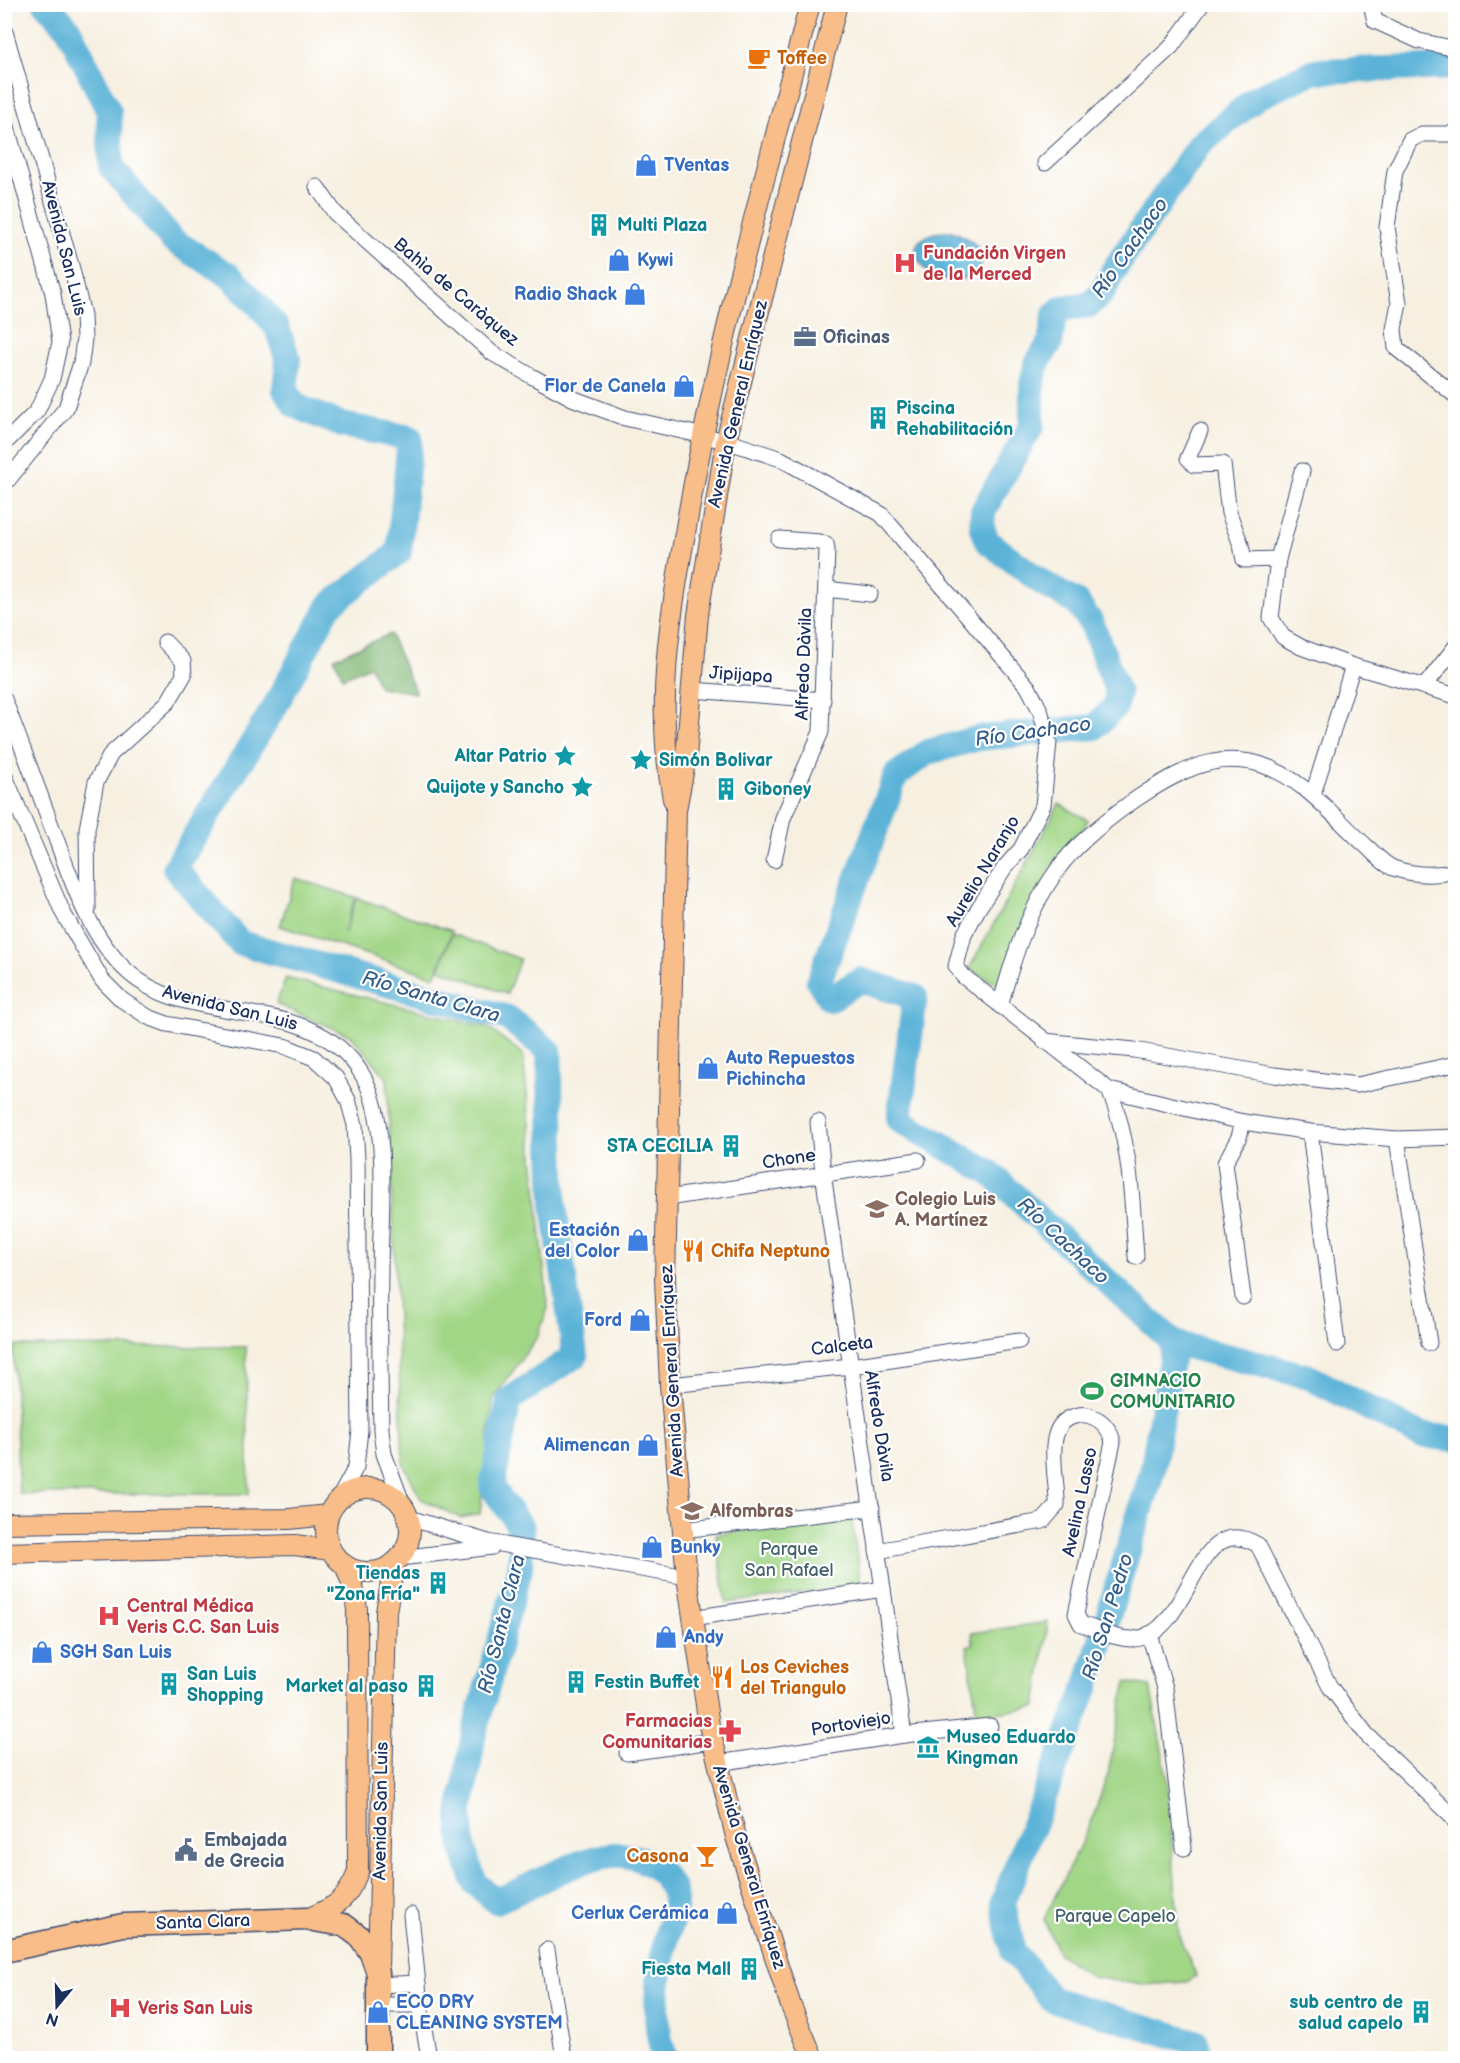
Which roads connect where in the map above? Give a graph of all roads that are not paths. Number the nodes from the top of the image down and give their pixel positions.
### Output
1 (810, 4) edge
2 (837, 4) edge
3 (1202, 4) edge
4 (1371, 4) edge
5 (4, 28) edge
6 (1455, 49) edge
7 (4, 116) edge
8 (1455, 135) edge
9 (1045, 164) dead end
10 (317, 187) dead end
11 (749, 240) junction
12 (775, 246) junction
13 (1455, 396) edge
14 (1200, 431) dead end
15 (703, 436) junction
16 (726, 441) junction
17 (4, 444) edge
18 (1302, 471) dead end
19 (695, 476) junction
20 (719, 480) junction
21 (4, 485) edge
22 (779, 539) dead end
23 (1278, 559) junction
24 (826, 589) junction
25 (870, 594) dead end
26 (165, 642) dead end
27 (1455, 646) edge
28 (1353, 666) junction
29 (1424, 687) junction
30 (692, 690) junction
31 (1455, 696) edge
32 (4, 699) edge
33 (823, 700) junction
34 (4, 774) edge
35 (1313, 794) junction
36 (675, 810) junction
37 (774, 860) dead end
38 (1455, 871) edge
39 (89, 917) junction
40 (1000, 1006) junction
41 (1043, 1041) junction
42 (1455, 1064) edge
43 (1109, 1090) junction
44 (818, 1122) dead end
45 (1243, 1122) junction
46 (1310, 1132) junction
47 (1455, 1137) edge
48 (1397, 1139) junction
49 (918, 1160) dead end
50 (823, 1173) junction
51 (667, 1198) junction
52 (1136, 1257) dead end
53 (1243, 1297) dead end
54 (380, 1315) junction
55 (358, 1316) junction
56 (1019, 1341) dead end
57 (1429, 1343) dead end
58 (1337, 1344) dead end
59 (850, 1366) junction
60 (670, 1385) junction
61 (333, 1507) junction
62 (872, 1508) junction
63 (406, 1511) junction
64 (173, 1522) junction
65 (4, 1523) edge
66 (682, 1530) junction
67 (509, 1546) junction
68 (173, 1548) junction
69 (330, 1550) junction
70 (877, 1551) junction
71 (4, 1553) edge
72 (397, 1561) junction
73 (345, 1565) junction
74 (687, 1577) junction
75 (883, 1589) junction
76 (692, 1618) junction
77 (1149, 1635) junction
78 (990, 1726) dead end
79 (904, 1736) junction
80 (712, 1741) junction
81 (627, 1753) dead end
82 (718, 1763) junction
83 (1455, 1823) edge
84 (1184, 1848) dead end
85 (411, 1915) dead end
86 (307, 1919) junction
87 (547, 1950) dead end
88 (4, 1951) edge
89 (418, 1983) junction
90 (378, 1988) junction
91 (420, 2005) junction
92 (378, 2058) edge
93 (429, 2058) edge
94 (564, 2058) edge
95 (813, 2058) edge

1 - 11 main road, Avenida General Enríquez
2 - 12 main road, Avenida General Enríquez
3 - 9 street
4 - 6 street
5 - 21 street, Avenida San Luis
7 - 17 street, Avenida San Luis
8 - 13 street
10 - 15 street, Bahìa de Caràquez
11 - 12 main road
11 - 15 main road, Avenida General Enríquez
12 - 16 main road, Avenida General Enríquez
14 - 23 street
15 - 16 street, Bahìa de Caràquez
15 - 19 main road, Avenida General Enríquez
16 - 20 main road, Avenida General Enríquez
16 - 40 street, Aurelio Naranjo
18 - 23 street
19 - 20 main road
19 - 36 main road, Avenida General Enríquez
20 - 30 main road, Avenida General Enríquez
22 - 24 street, Alfredo Dàvila
23 - 28 street
24 - 25 street
24 - 33 street, Alfredo Dàvila
26 - 39 street
27 - 29 street
28 - 29 street
28 - 35 street
29 - 31 street
30 - 33 street, Jipijapa
30 - 36 main road, Avenida General Enríquez
32 - 39 street, Avenida San Luis
33 - 37 street, Alfredo Dàvila
34 - 55 street, Avenida San Luis
35 - 38 street
35 - 40 street
36 - 51 main road, Avenida General Enríquez
39 - 54 street, Avenida San Luis
40 - 41 street, Aurelio Naranjo
41 - 42 street
41 - 43 street, Aurelio Naranjo
43 - 45 street, Aurelio Naranjo
43 - 52 street
44 - 50 street, Alfredo Dàvila
45 - 46 street, Aurelio Naranjo
45 - 53 street
46 - 48 street, Aurelio Naranjo
46 - 58 street
47 - 48 street, Aurelio Naranjo
48 - 57 street
49 - 50 street, Chone
50 - 51 street, Chone
50 - 59 street, Alfredo Dàvila
51 - 60 main road, Avenida General Enríquez
54 - 55 street
54 - 63 street, Avenida San Luis
55 - 61 street, Avenida San Luis
56 - 59 street, Calceta
59 - 60 street, Calceta
59 - 62 street, Alfredo Dàvila
60 - 66 main road, Avenida General Enríquez
61 - 63 main road
61 - 64 main road
61 - 69 main road
62 - 66 street
62 - 70 street, Alfredo Dàvila
63 - 67 street
63 - 72 main road
64 - 65 main road
64 - 68 main road
66 - 74 main road, Avenida General Enríquez
67 - 72 street
67 - 74 street
68 - 69 main road
68 - 71 main road
69 - 73 main road
70 - 75 street, Alfredo Dàvila
70 - 77 street, Avelina Lasso
72 - 73 main road
72 - 90 main road, Avenida San Luis
73 - 86 main road, Avenida San Luis
74 - 76 main road, Avenida General Enríquez
75 - 76 street
75 - 79 street, Alfredo Dàvila
76 - 80 main road, Avenida General Enríquez
77 - 83 street
77 - 84 street
78 - 79 street, Portoviejo
79 - 82 street, Portoviejo
80 - 81 street
80 - 82 main road, Avenida General Enríquez
82 - 95 main road, Avenida General Enríquez
85 - 89 street
86 - 88 highway, Santa Clara
86 - 90 highway, Santa Clara
87 - 94 street
89 - 90 street
89 - 91 street
90 - 91 street
90 - 92 highway, Avenida San Luis
91 - 93 street

